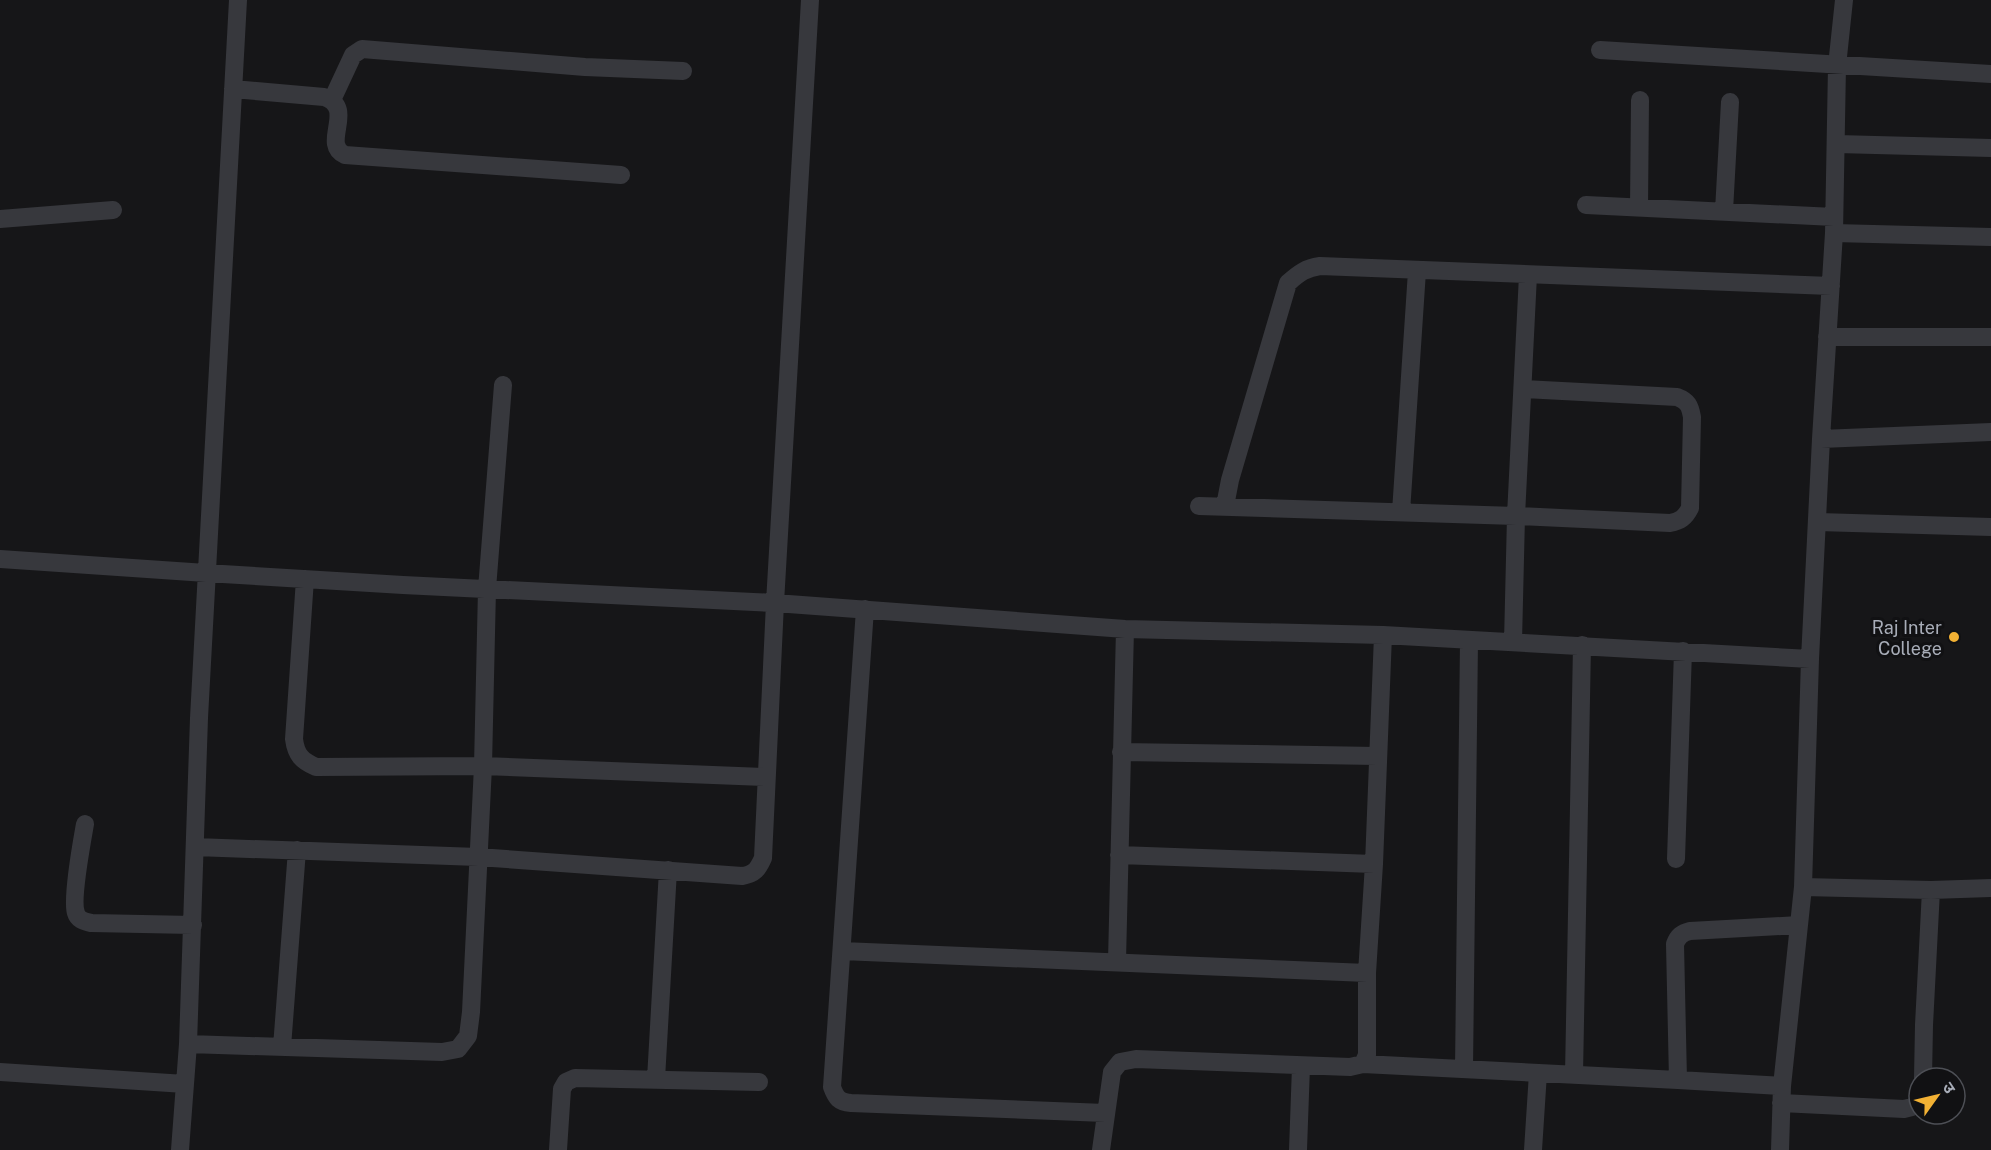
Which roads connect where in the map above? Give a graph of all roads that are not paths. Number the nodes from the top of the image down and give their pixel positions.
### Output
1 (238, 0) edge
2 (810, 0) edge
3 (1844, 0) edge
4 (1600, 50) dead end
5 (1838, 66) junction
6 (683, 71) dead end
7 (1991, 74) edge
8 (233, 90) junction
9 (332, 100) junction
10 (1640, 100) dead end
11 (1730, 102) dead end
12 (1837, 144) junction
13 (1991, 147) edge
14 (621, 175) dead end
15 (1586, 205) dead end
16 (1639, 207) junction
17 (113, 210) dead end
18 (1724, 211) junction
19 (0, 219) edge
20 (1834, 225) junction
21 (1991, 237) edge
22 (1417, 271) junction
23 (1528, 275) junction
24 (1831, 286) junction
25 (1991, 337) edge
26 (1827, 338) junction
27 (503, 385) dead end
28 (1522, 389) junction
29 (1991, 432) edge
30 (1821, 439) junction
31 (1199, 506) dead end
32 (1225, 506) junction
33 (1401, 512) junction
34 (1516, 516) junction
35 (1818, 522) junction
36 (1991, 527) edge
37 (0, 559) edge
38 (206, 573) junction
39 (305, 579) junction
40 (487, 589) junction
41 (775, 603) junction
42 (865, 609) junction
43 (1125, 629) junction
44 (1383, 635) junction
45 (1469, 641) junction
46 (1513, 642) junction
47 (1582, 645) junction
48 (1683, 651) junction
49 (1810, 659) junction
50 (1121, 752) junction
51 (1377, 756) junction
52 (483, 766) junction
53 (766, 777) junction
54 (85, 824) dead end
55 (195, 847) junction
56 (297, 850) junction
57 (1119, 855) junction
58 (478, 857) junction
59 (1676, 860) dead end
60 (1374, 864) junction
61 (668, 870) junction
62 (1803, 887) junction
63 (1991, 888) edge
64 (1931, 890) junction
65 (193, 925) junction
66 (1799, 925) junction
67 (842, 951) junction
68 (1117, 961) junction
69 (1367, 973) junction
70 (188, 1044) junction
71 (282, 1047) junction
72 (1363, 1064) junction
73 (1301, 1066) junction
74 (1923, 1066) edge
75 (1464, 1069) junction
76 (0, 1072) edge
77 (1538, 1073) junction
78 (1574, 1075) junction
79 (657, 1079) junction
80 (1678, 1080) junction
81 (759, 1082) dead end
82 (185, 1084) junction
83 (1781, 1095) junction
84 (1907, 1108) edge
85 (1105, 1113) junction
86 (180, 1150) edge
87 (558, 1150) edge
88 (1101, 1150) edge
89 (1298, 1150) edge
90 (1533, 1150) edge
91 (1780, 1150) edge

1 - 8 street
2 - 41 street
3 - 5 street
4 - 5 street
5 - 7 street
5 - 12 street
6 - 9 street
8 - 9 street
8 - 38 street
9 - 14 street
10 - 16 street
11 - 18 street
12 - 13 street
12 - 20 street
15 - 16 street
16 - 18 street
17 - 19 street
18 - 20 street
20 - 21 street
20 - 24 street
22 - 23 street
22 - 32 street
22 - 33 street
23 - 24 street
23 - 28 street
24 - 26 street
25 - 26 street
26 - 30 street
27 - 40 street
28 - 34 street
28 - 34 street
29 - 30 street
30 - 35 street
31 - 32 street
32 - 33 street
33 - 34 street
34 - 46 street
35 - 36 street
35 - 49 street
37 - 38 street
38 - 39 street
38 - 55 street
39 - 40 street
39 - 52 street
40 - 41 street
40 - 52 street
41 - 42 street
41 - 53 street
42 - 43 street
42 - 67 street
43 - 44 street
43 - 50 street
44 - 45 street
44 - 51 street
45 - 46 street
45 - 75 street
46 - 47 street
47 - 48 street
47 - 78 street
48 - 49 street
48 - 59 street
49 - 62 street
50 - 51 street
50 - 57 street
51 - 60 street
52 - 53 street
52 - 58 street
53 - 61 street
54 - 65 street
55 - 56 street
55 - 65 street
56 - 58 street
56 - 71 street
57 - 60 street
57 - 68 street
58 - 61 street
58 - 71 street
60 - 69 street
61 - 79 street
62 - 64 street
62 - 66 street
63 - 64 street
64 - 74 street
65 - 70 street
66 - 80 street
66 - 83 street
67 - 68 street
67 - 85 street
68 - 69 street
69 - 72 street
70 - 71 street
70 - 82 street
72 - 73 street
72 - 75 street
73 - 85 street
73 - 89 street
75 - 77 street
76 - 82 street
77 - 78 street
77 - 90 street
78 - 80 street
79 - 81 street
79 - 87 street
80 - 83 street
82 - 86 street
83 - 84 street
83 - 91 street
85 - 88 street

